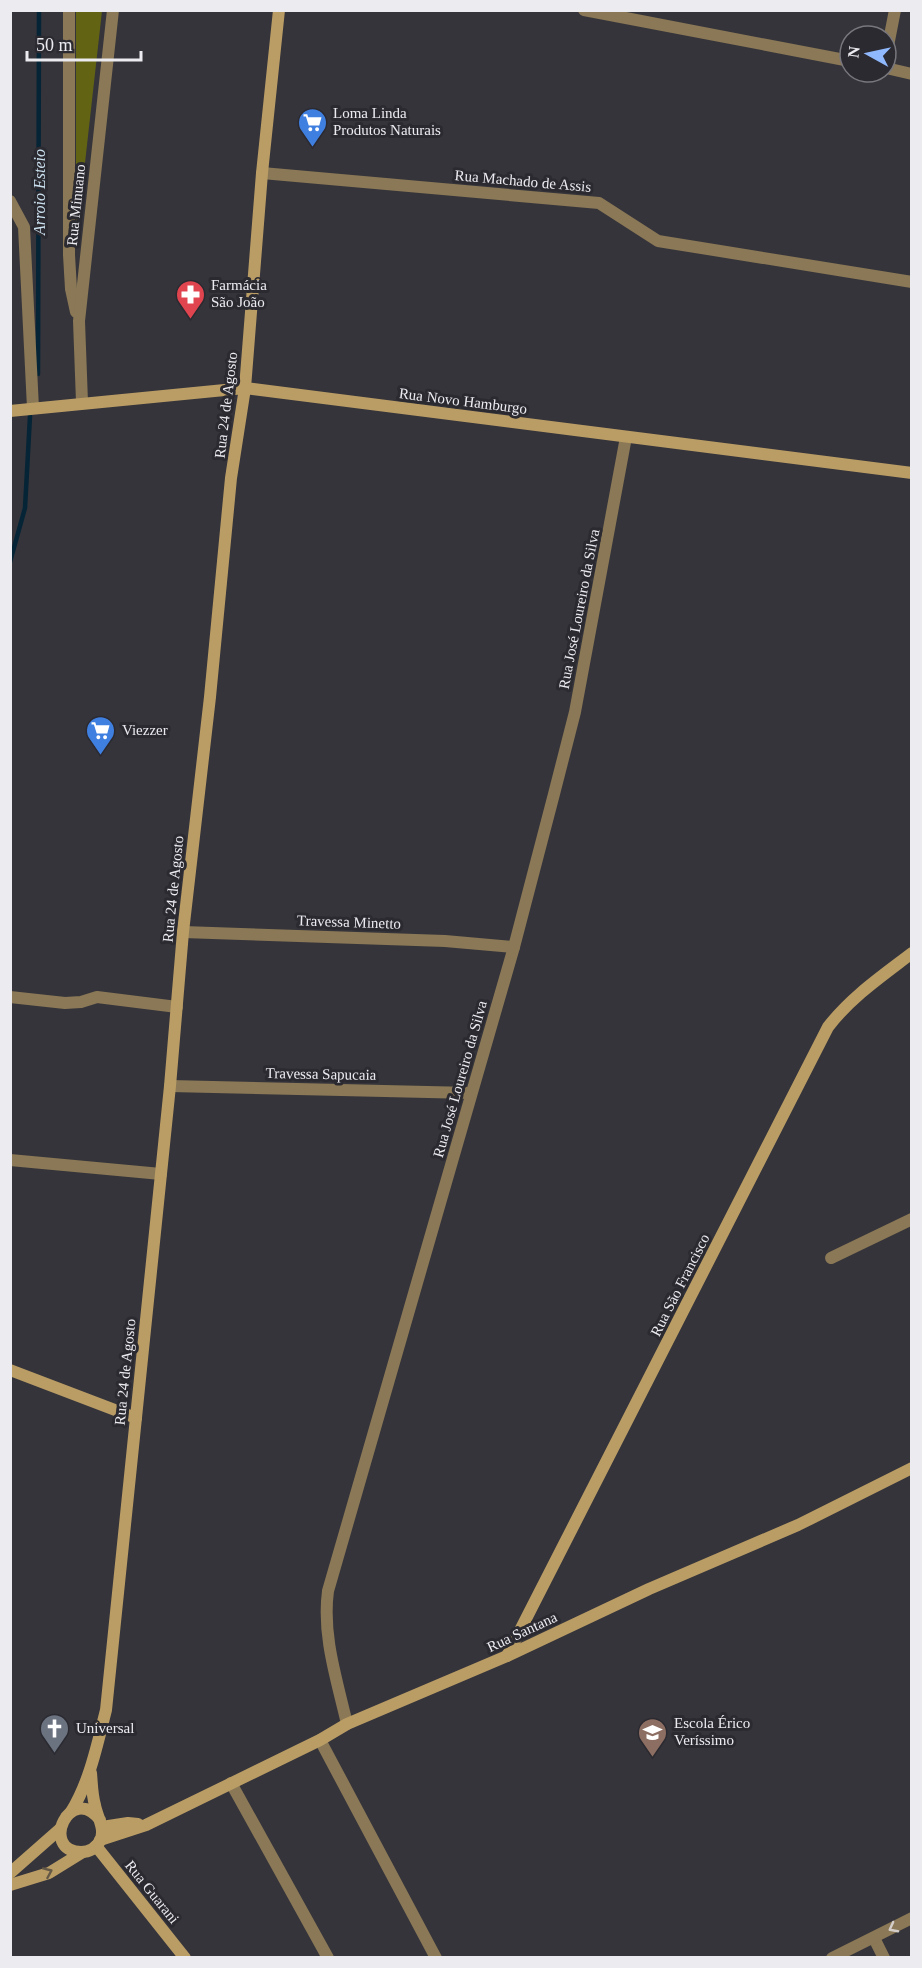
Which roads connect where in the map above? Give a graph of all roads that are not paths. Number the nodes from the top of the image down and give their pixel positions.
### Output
1 (69, 10) edge
2 (112, 10) edge
3 (279, 10) edge
4 (584, 10) edge
5 (838, 60) edge
6 (262, 173) junction
7 (10, 201) edge
8 (912, 282) edge
9 (79, 321) junction
10 (245, 388) junction
11 (82, 402) junction
12 (33, 408) junction
13 (10, 411) edge
14 (626, 437) junction
15 (912, 473) edge
16 (183, 932) junction
17 (514, 947) junction
18 (912, 952) edge
19 (10, 997) edge
20 (177, 1007) junction
21 (170, 1086) junction
22 (471, 1093) junction
23 (10, 1160) edge
24 (161, 1174) junction
25 (912, 1219) edge
26 (831, 1258) dead end
27 (10, 1370) edge
28 (136, 1418) junction
29 (912, 1468) edge
30 (507, 1656) junction
31 (347, 1724) junction
32 (320, 1740) junction
33 (91, 1769) junction
34 (231, 1783) junction
35 (71, 1812) junction
36 (101, 1824) junction
37 (146, 1825) junction
38 (60, 1829) junction
39 (98, 1843) junction
40 (83, 1852) junction
41 (10, 1873) edge
42 (10, 1885) edge
43 (912, 1918) edge
44 (874, 1938) junction
45 (185, 1958) edge
46 (328, 1958) edge
47 (436, 1958) edge
48 (832, 1958) edge
49 (884, 1958) edge

1 - 9 street
2 - 9 street, Rua Minuano
3 - 6 main road, Rua 24 de Agosto
4 - 5 street
6 - 8 street, Rua Machado de Assis
6 - 10 main road, Rua 24 de Agosto
7 - 12 street
9 - 11 street, Rua Minuano
10 - 11 main road, Rua Novo Hamburgo
10 - 14 main road, Rua Novo Hamburgo
10 - 16 main road, Rua 24 de Agosto
11 - 12 main road, Rua Novo Hamburgo
12 - 13 main road, Rua Novo Hamburgo
14 - 15 main road, Rua Novo Hamburgo
14 - 17 street, Rua José Loureiro da Silva
16 - 17 street, Travessa Minetto
16 - 20 main road, Rua 24 de Agosto
17 - 22 street, Rua José Loureiro da Silva
18 - 30 main road, Rua São Francisco
19 - 20 street
20 - 21 main road, Rua 24 de Agosto
21 - 22 street, Travessa Sapucaia
21 - 24 main road, Rua 24 de Agosto
22 - 31 street, Rua José Loureiro da Silva
23 - 24 street
24 - 28 main road, Rua 24 de Agosto
25 - 26 street
27 - 28 main road
28 - 33 main road, Rua 24 de Agosto
29 - 30 main road, Rua Santana
30 - 31 main road, Rua Santana
31 - 32 main road, Rua Santana
32 - 34 main road, Rua Santana
32 - 47 street
33 - 35 main road, Rua 24 de Agosto
33 - 36 main road, Rua 24 de Agosto
34 - 37 main road, Rua Santana
34 - 46 street
35 - 36 main road
35 - 38 main road
36 - 37 main road, Rua Santana
36 - 39 main road
37 - 39 main road, Rua Santana
38 - 40 main road
38 - 41 main road
39 - 40 main road
39 - 45 main road, Rua Guarani
42 -> 40 main road
43 -> 44 street
44 - 48 street
44 - 49 street

